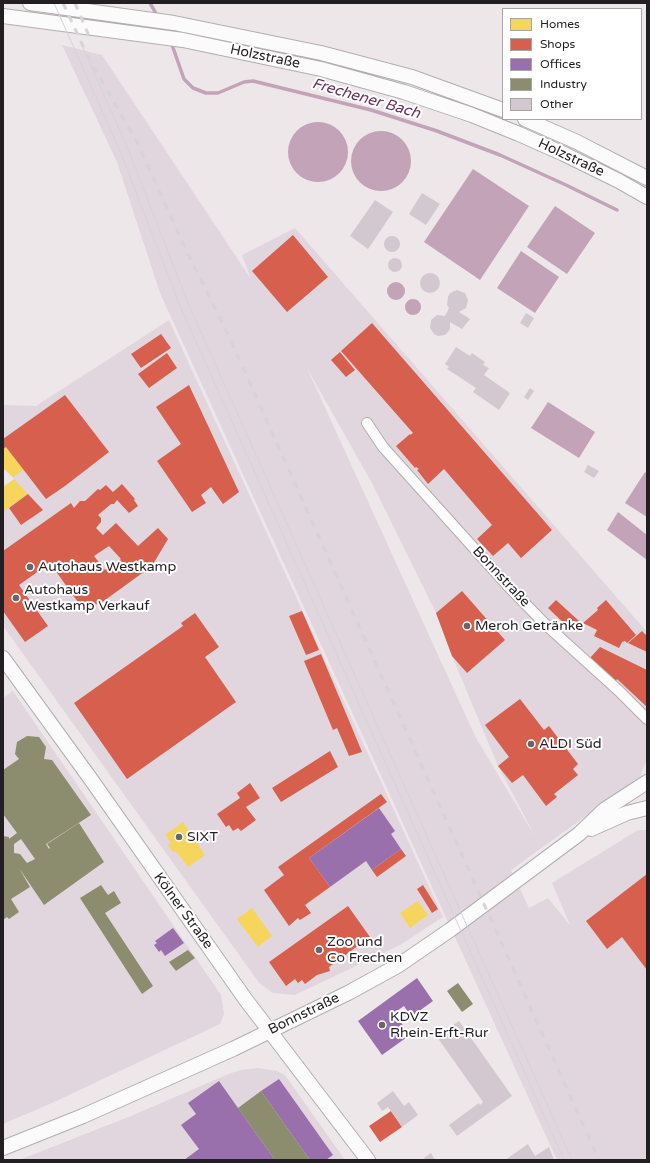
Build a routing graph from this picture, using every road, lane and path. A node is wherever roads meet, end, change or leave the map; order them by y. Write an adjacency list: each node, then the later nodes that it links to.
1 (30, 3): 3 (main road, Holzstraße)
2 (3, 16): 6 (main road, Holzstraße)
3 (502, 110)
4 (527, 120): 5 (main road, Holzstraße)
5 (647, 178)
6 (647, 197)
7 (367, 423): 9 (street, Bonnstraße)
8 (3, 658): 13 (main road, Kölner Straße)
9 (647, 719)
10 (647, 782): 12 (main road, Bonnstraße)
11 (647, 808): 12 (main road, Bonnstraße)
12 (579, 834): 13 (main road, Bonnstraße)
13 (270, 1030): 14 (main road, Bonnstraße); 15 (main road, Kölner Straße)
14 (3, 1148)
15 (368, 1160)

